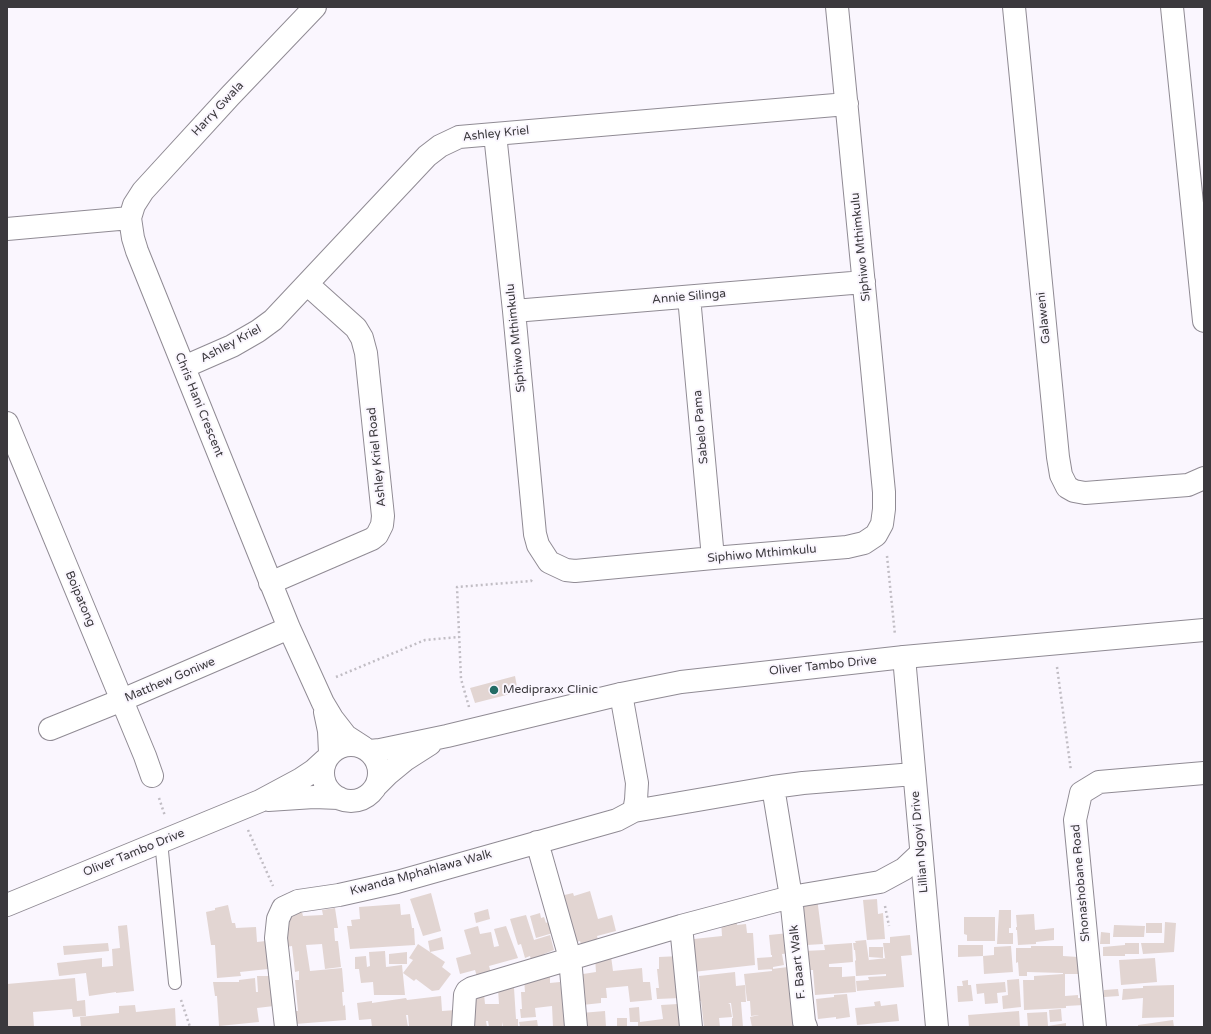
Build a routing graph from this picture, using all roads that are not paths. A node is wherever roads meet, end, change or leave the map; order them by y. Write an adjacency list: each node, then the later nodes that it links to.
1 (837, 7): 5 (street, Siphiwo Mthimkulu)
2 (1014, 7): 16 (street, Galaweni)
3 (1172, 7): 13 (street)
4 (308, 9): 7 (street, Harry Gwala)
5 (847, 104): 6 (street, Ashley Kriel); 9 (street, Siphiwo Mthimkulu)
6 (495, 134): 10 (street, Ashley Kriel); 12 (street, Siphiwo Mthimkulu)
7 (130, 218): 8 (street); 14 (street, Chris Hani Crescent)
8 (7, 229)
9 (864, 282): 11 (street, Annie Silinga); 17 (street, Siphiwo Mthimkulu)
10 (308, 284): 14 (street, Ashley Kriel); 18 (street, Ashley Kriel Road)
11 (689, 297): 12 (street, Annie Silinga); 17 (street, Sabelo Pama)
12 (514, 311): 17 (street, Siphiwo Mthimkulu)
13 (1204, 321)
14 (184, 367): 18 (street, Chris Hani Crescent)
15 (7, 423): 24 (street, Boipatong)
16 (1204, 478)
17 (713, 558)
18 (270, 582): 19 (street, Chris Hani Crescent)
19 (289, 628): 22 (street, Chris Hani Crescent); 24 (street, Matthew Goniwe)
20 (1204, 630): 21 (street, Oliver Tambo Drive)
21 (904, 657): 23 (street, Oliver Tambo Drive); 30 (street, Lillian Ngoyi Drive)
22 (319, 694): 27 (street, Chris Hani Crescent); 28 (street, Chris Hani Crescent)
23 (621, 694): 26 (street, Oliver Tambo Drive); 36 (street)
24 (122, 700): 25 (street, Matthew Goniwe); 31 (street, Boipatong)
25 (50, 729)
26 (447, 736): 27 (street, Oliver Tambo Drive); 32 (street, Oliver Tambo Drive)
27 (366, 749): 28 (street); 32 (street)
28 (328, 757): 34 (street); 35 (street, Oliver Tambo Drive)
29 (1204, 773): 51 (street, Shonashobane Road)
30 (914, 774): 33 (street, Kwanda Mphahlawa Walk); 39 (street, Lillian Ngoyi Drive)
31 (152, 776)
32 (377, 785): 34 (street)
33 (773, 787): 36 (street, Kwanda Mphahlawa Walk); 40 (street)
34 (339, 798): 35 (street, Oliver Tambo Drive)
35 (260, 801): 37 (street, Oliver Tambo Drive)
36 (634, 811): 38 (street, Kwanda Mphahlawa Walk)
37 (167, 839): 41 (street, Oliver Tambo Drive); 44 (lane)
38 (536, 842): 43 (street); 45 (street, Kwanda Mphahlawa Walk)
39 (921, 853): 40 (street); 50 (street, Lillian Ngoyi Drive)
40 (791, 897): 42 (street); 49 (street, F. Baart Walk)
41 (7, 905)
42 (681, 926): 43 (street); 48 (street)
43 (570, 958): 46 (street); 47 (street)
44 (175, 983)
45 (286, 1027)
46 (463, 1027)
47 (576, 1027)
48 (690, 1027)
49 (806, 1027)
50 (937, 1027)
51 (1095, 1027)

